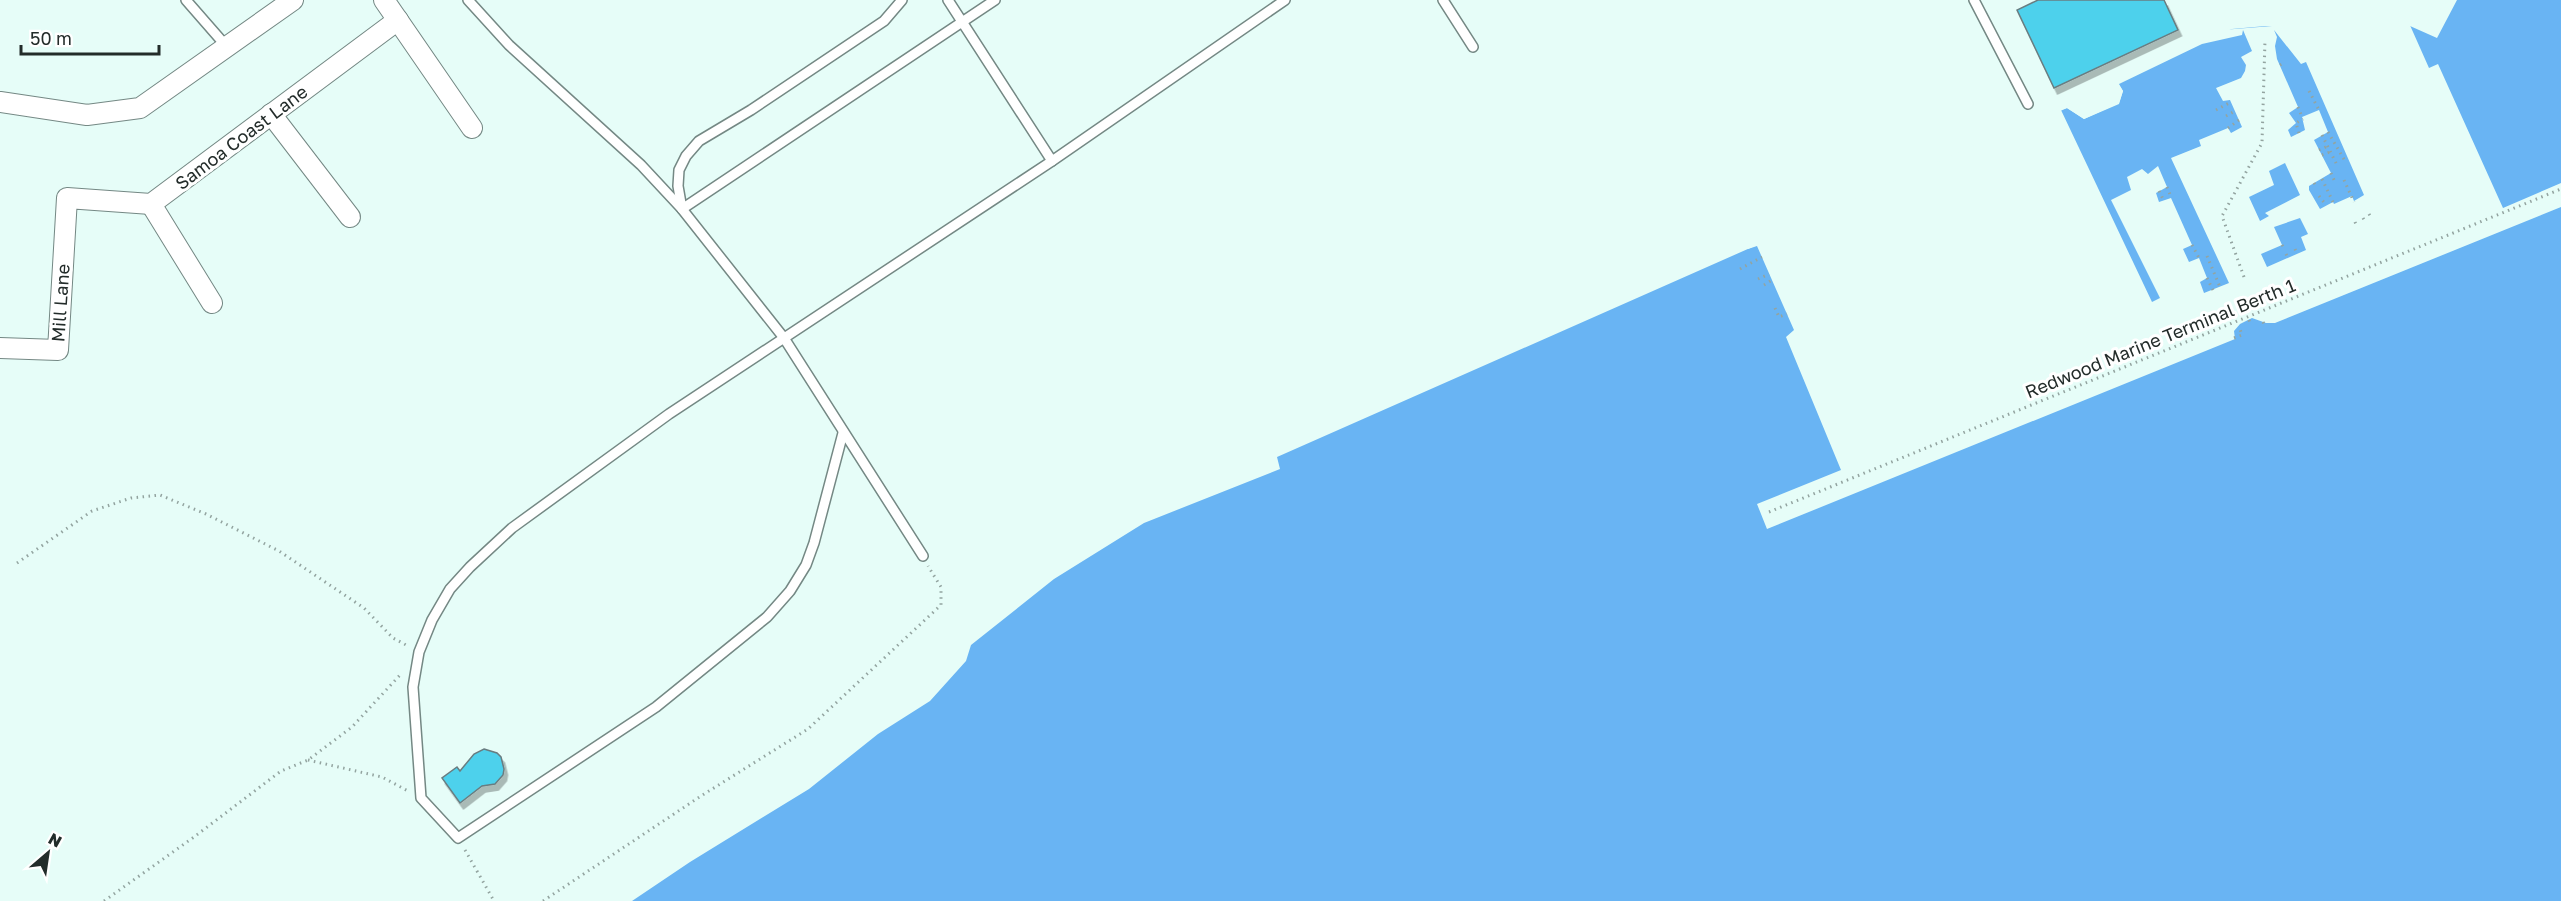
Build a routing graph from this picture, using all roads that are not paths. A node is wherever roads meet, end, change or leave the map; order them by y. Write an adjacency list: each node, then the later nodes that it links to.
1 (186, 0): 13 (lane)
2 (293, 0): 13 (street)
3 (384, 0): 11 (street)
4 (468, 0): 21 (lane)
5 (902, 0): 21 (lane)
6 (948, 0): 12 (lane)
7 (995, 0): 12 (lane)
8 (1285, 0): 19 (lane)
9 (1443, 0): 14 (lane)
10 (1974, 0): 16 (lane)
11 (398, 20): 17 (street, Samoa Coast Lane); 18 (street)
12 (964, 21): 19 (lane); 21 (lane)
13 (227, 47): 15 (street)
14 (1473, 47)
15 (0, 102)
16 (2028, 104)
17 (272, 114): 20 (street, Samoa Coast Lane); 22 (street)
18 (472, 128)
19 (1052, 161): 24 (lane)
20 (151, 204): 23 (street); 25 (street, Mill Lane)
21 (682, 210): 24 (lane)
22 (350, 217)
23 (212, 303)
24 (783, 338): 26 (lane); 26 (lane)
25 (0, 348)
26 (843, 433): 27 (lane)
27 (923, 556)

